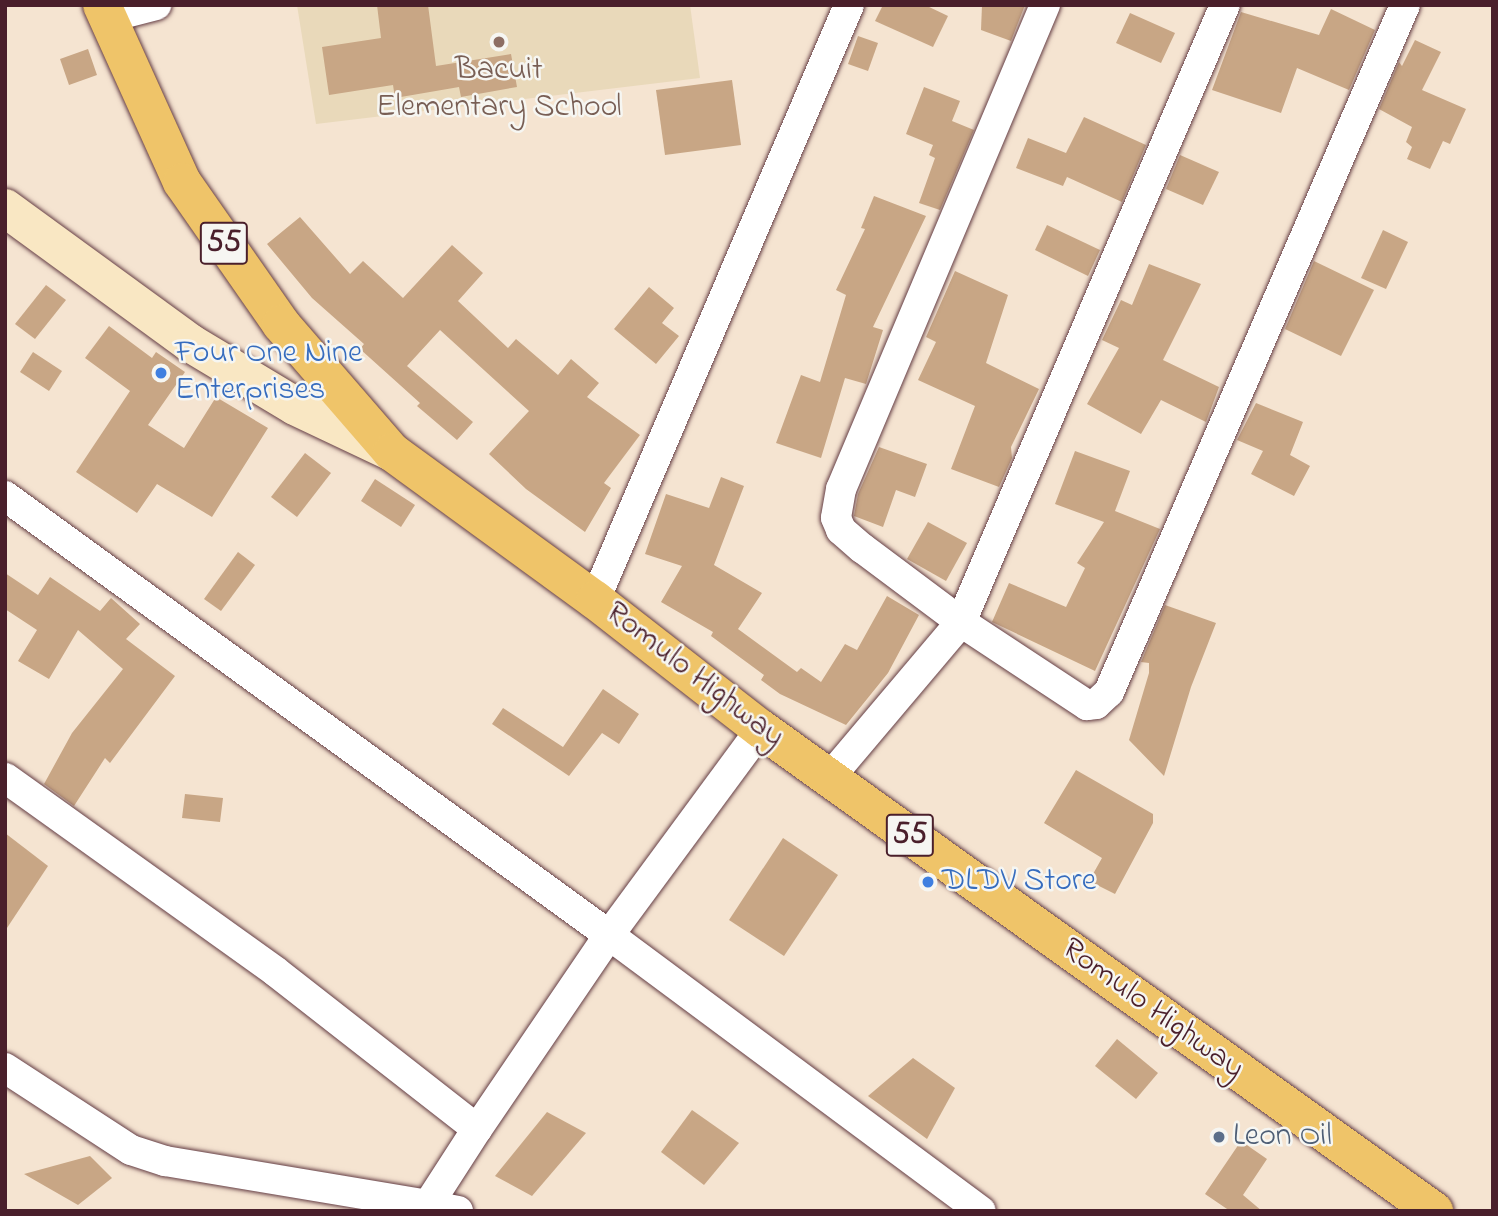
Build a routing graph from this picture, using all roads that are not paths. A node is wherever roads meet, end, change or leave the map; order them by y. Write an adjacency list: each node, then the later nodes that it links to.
1 (156, 5): 6 (street)
2 (849, 5): 10 (street)
3 (1045, 5): 11 (street)
4 (1225, 5): 11 (street)
5 (1405, 5): 11 (street)
6 (104, 12): 8 (highway, Romulo Highway / 55)
7 (5, 208): 8 (main road)
8 (392, 452): 10 (highway, Romulo Highway / 55)
9 (5, 496): 15 (street)
10 (595, 600): 12 (highway, Romulo Highway / 55)
11 (961, 622): 13 (street)
12 (761, 729): 13 (highway, Romulo Highway / 55); 15 (street)
13 (830, 777): 19 (highway, Romulo Highway / 55)
14 (5, 778): 17 (street)
15 (609, 935): 17 (street); 21 (street)
16 (5, 1068): 18 (street)
17 (477, 1129): 18 (street)
18 (428, 1205): 20 (street)
19 (1432, 1210)
20 (458, 1211)
21 (981, 1211)

